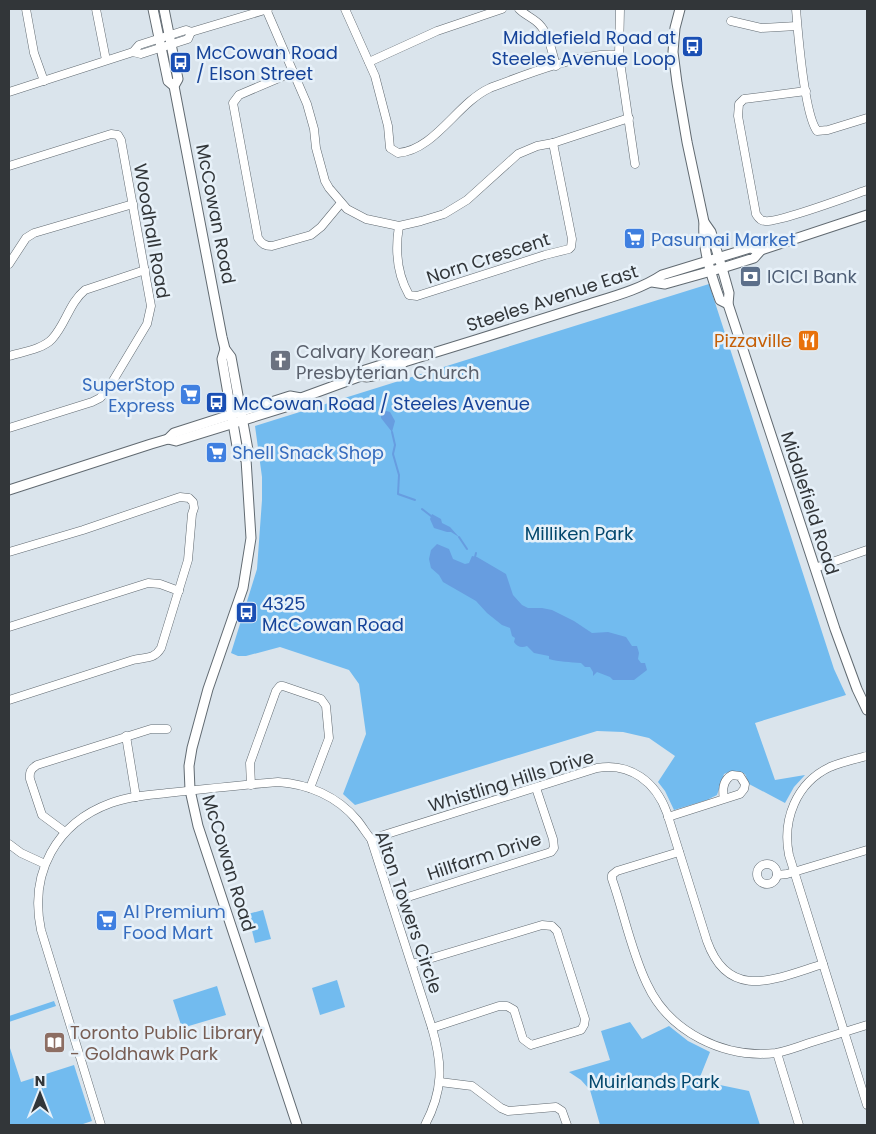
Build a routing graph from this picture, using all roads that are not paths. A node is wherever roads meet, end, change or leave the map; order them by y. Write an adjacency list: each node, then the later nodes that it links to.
1 (26, 9): 20 (street)
2 (96, 9): 16 (street)
3 (154, 9): 14 (main road, McCowan Road)
4 (164, 9): 14 (main road, McCowan Road)
5 (267, 9): 14 (street); 19 (street)
6 (345, 9): 17 (street)
7 (502, 9): 17 (street)
8 (519, 9): 18 (street)
9 (620, 9): 15 (street)
10 (680, 9): 32 (main road, Middlefield Road)
11 (796, 9): 13 (street)
12 (732, 21): 13 (street)
13 (797, 26): 21 (street)
14 (165, 41): 16 (street); 44 (main road, McCowan Road)
15 (619, 55): 18 (street); 23 (street)
16 (106, 60): 20 (street)
17 (369, 62): 18 (street)
18 (556, 66)
19 (293, 72): 29 (street); 29 (street)
20 (44, 81): 22 (street)
21 (806, 91): 24 (street); 28 (street)
22 (9, 92)
23 (629, 118): 25 (street); 26 (street)
24 (867, 118)
25 (553, 143): 33 (street); 33 (street, Norn Crescent)
26 (635, 164)
27 (9, 166): 30 (street, Woodhall Road)
28 (867, 190)
29 (341, 203): 33 (street)
30 (133, 204): 37 (street); 39 (street, Woodhall Road)
31 (867, 215): 34 (main road, Steeles Avenue East)
32 (704, 222): 35 (main road, Middlefield Road); 36 (main road, Middlefield Road)
33 (398, 226)
34 (761, 250): 35 (main road, Steeles Avenue East); 38 (main road, Steeles Avenue East)
35 (718, 258): 36 (main road, Steeles Avenue East); 38 (main road, Middlefield Road)
36 (708, 261): 40 (main road, Middlefield Road); 41 (main road, Steeles Avenue East)
37 (9, 264)
38 (722, 268): 40 (main road, Steeles Avenue East); 42 (main road, Middlefield Road)
39 (145, 270): 43 (street); 45 (street, Woodhall Road)
40 (710, 271): 41 (main road, Steeles Avenue East); 42 (main road, Middlefield Road)
41 (652, 282): 44 (main road, Steeles Avenue East)
42 (728, 304): 49 (main road, Middlefield Road)
43 (9, 356)
44 (237, 417): 46 (main road, Steeles Avenue East); 60 (main road, McCowan Road)
45 (9, 428)
46 (9, 490)
47 (867, 550): 49 (street)
48 (9, 552): 50 (street)
49 (815, 568): 53 (main road, Middlefield Road)
50 (179, 590): 51 (street); 52 (street)
51 (9, 626)
52 (9, 700)
53 (867, 710)
54 (167, 729): 55 (street)
55 (126, 736): 61 (street); 64 (street)
56 (867, 756): 70 (street)
57 (251, 785): 58 (street, Alton Towers Circle); 58 (street); 60 (street, Alton Towers Circle)
58 (310, 788): 65 (street, Alton Towers Circle)
59 (536, 788): 63 (street, Whistling Hills Drive); 65 (street, Whistling Hills Drive); 72 (street, Hillfarm Drive)
60 (190, 790): 61 (street, Alton Towers Circle); 82 (main road, McCowan Road)
61 (136, 797): 64 (street, Alton Towers Circle)
62 (724, 799): 63 (street)
63 (668, 817): 68 (street, Whistling Hills Drive)
64 (65, 832): 69 (street, Alton Towers Circle)
65 (371, 839): 72 (street, Alton Towers Circle)
66 (9, 844): 69 (street)
67 (867, 850): 70 (street)
68 (679, 852): 74 (street, Whistling Hills Drive); 78 (street)
69 (45, 864): 81 (street, Alton Towers Circle)
70 (794, 872): 71 (street); 74 (street)
71 (777, 875)
72 (392, 902): 73 (street, Alton Towers Circle)
73 (412, 964): 76 (street, Alton Towers Circle); 76 (street)
74 (823, 964): 77 (street)
75 (867, 1025): 77 (street)
76 (432, 1028): 79 (street, Alton Towers Circle)
77 (844, 1032): 78 (street); 80 (street)
78 (777, 1053): 85 (street)
79 (440, 1082): 83 (street, Alton Towers Circle); 84 (street)
80 (867, 1101)
81 (101, 1125)
82 (297, 1125)
83 (424, 1125)
84 (567, 1125)
85 (799, 1125)

